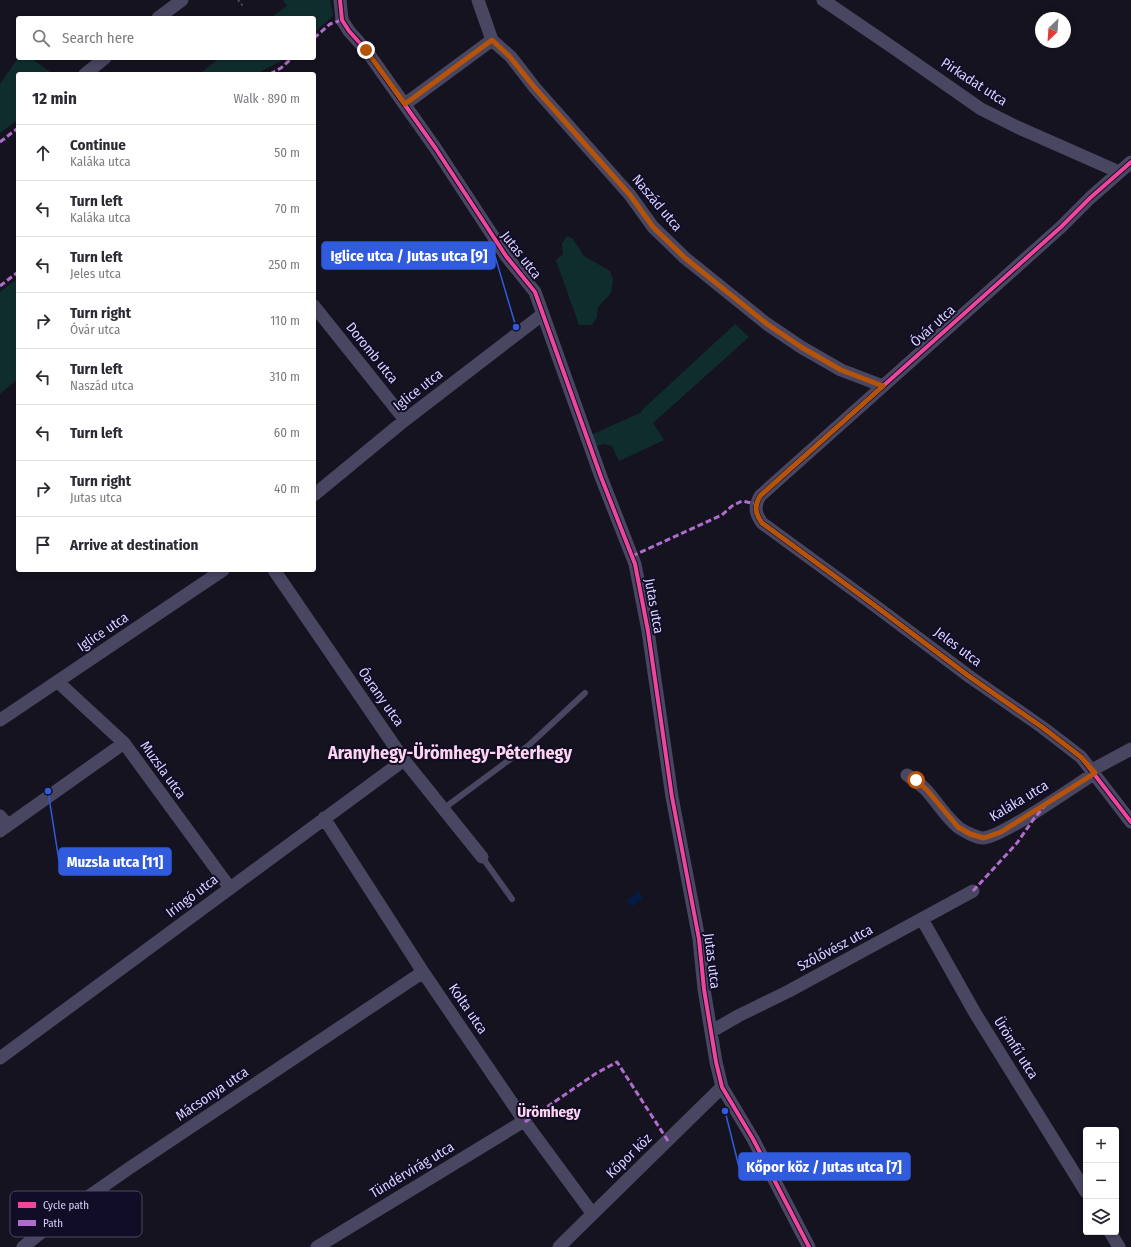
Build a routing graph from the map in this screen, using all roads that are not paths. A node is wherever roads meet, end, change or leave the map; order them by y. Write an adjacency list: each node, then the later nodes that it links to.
1 (340, 0): 9 (street, Jutas utca)
2 (478, 0): 6 (street, Naszád utca)
3 (823, 0): 11 (street, Pirkadat utca)
4 (176, 1): 5 (street)
5 (160, 16)
6 (492, 40): 9 (street); 14 (street, Naszád utca)
7 (102, 60): 8 (street)
8 (87, 72)
9 (405, 104): 13 (street, Jutas utca)
10 (1131, 162): 11 (street, Óvár utca)
11 (1118, 172): 14 (street, Óvár utca)
12 (316, 309): 15 (street, Doromb utca)
13 (543, 314): 15 (street, Iglice utca); 38 (street, Jutas utca)
14 (883, 386): 17 (street, Óvár utca)
15 (405, 420): 16 (street, Iglice utca)
16 (316, 493)
17 (755, 509): 26 (street, Jeles utca)
18 (220, 572): 20 (street, Iglice utca)
19 (275, 572): 25 (street, Óarany utca)
20 (58, 682): 22 (street, Iglice utca); 23 (street, Muzsla utca)
21 (585, 693): 28 (lane)
22 (0, 720)
23 (124, 743): 31 (street); 33 (street, Muzsla utca)
24 (1131, 749): 26 (street)
25 (404, 760): 28 (street, Óarany utca); 29 (street, Iringó utca)
26 (1093, 772): 27 (street, Kaláka utca); 30 (street, Jeles utca)
27 (907, 775)
28 (443, 809): 32 (street, Óarany utca)
29 (324, 818): 33 (street, Iringó utca); 37 (street, Kolta utca)
30 (1131, 822)
31 (3, 824)
32 (482, 857): 35 (lane)
33 (230, 888): 39 (street, Iringó utca)
34 (973, 891): 36 (street, Szőlővész utca)
35 (512, 899)
36 (922, 919): 38 (street, Szőlővész utca); 42 (street, Ürömfű utca)
37 (423, 972): 41 (street, Kolta utca); 43 (street, Mácsonya utca)
38 (712, 1031): 40 (street, Jutas utca)
39 (0, 1058)
40 (722, 1087): 44 (street, Kőpor köz); 50 (street, Jutas utca)
41 (524, 1121): 44 (street, Kolta utca); 48 (street, Tündérvirág utca)
42 (1083, 1187)
43 (96, 1191)
44 (592, 1213): 49 (street, Kőpor köz)
45 (1112, 1235): 51 (street)
46 (35, 1237): 47 (street, Mácsonya utca)
47 (23, 1247)
48 (317, 1247)
49 (559, 1247)
50 (809, 1247)
51 (1119, 1247)

